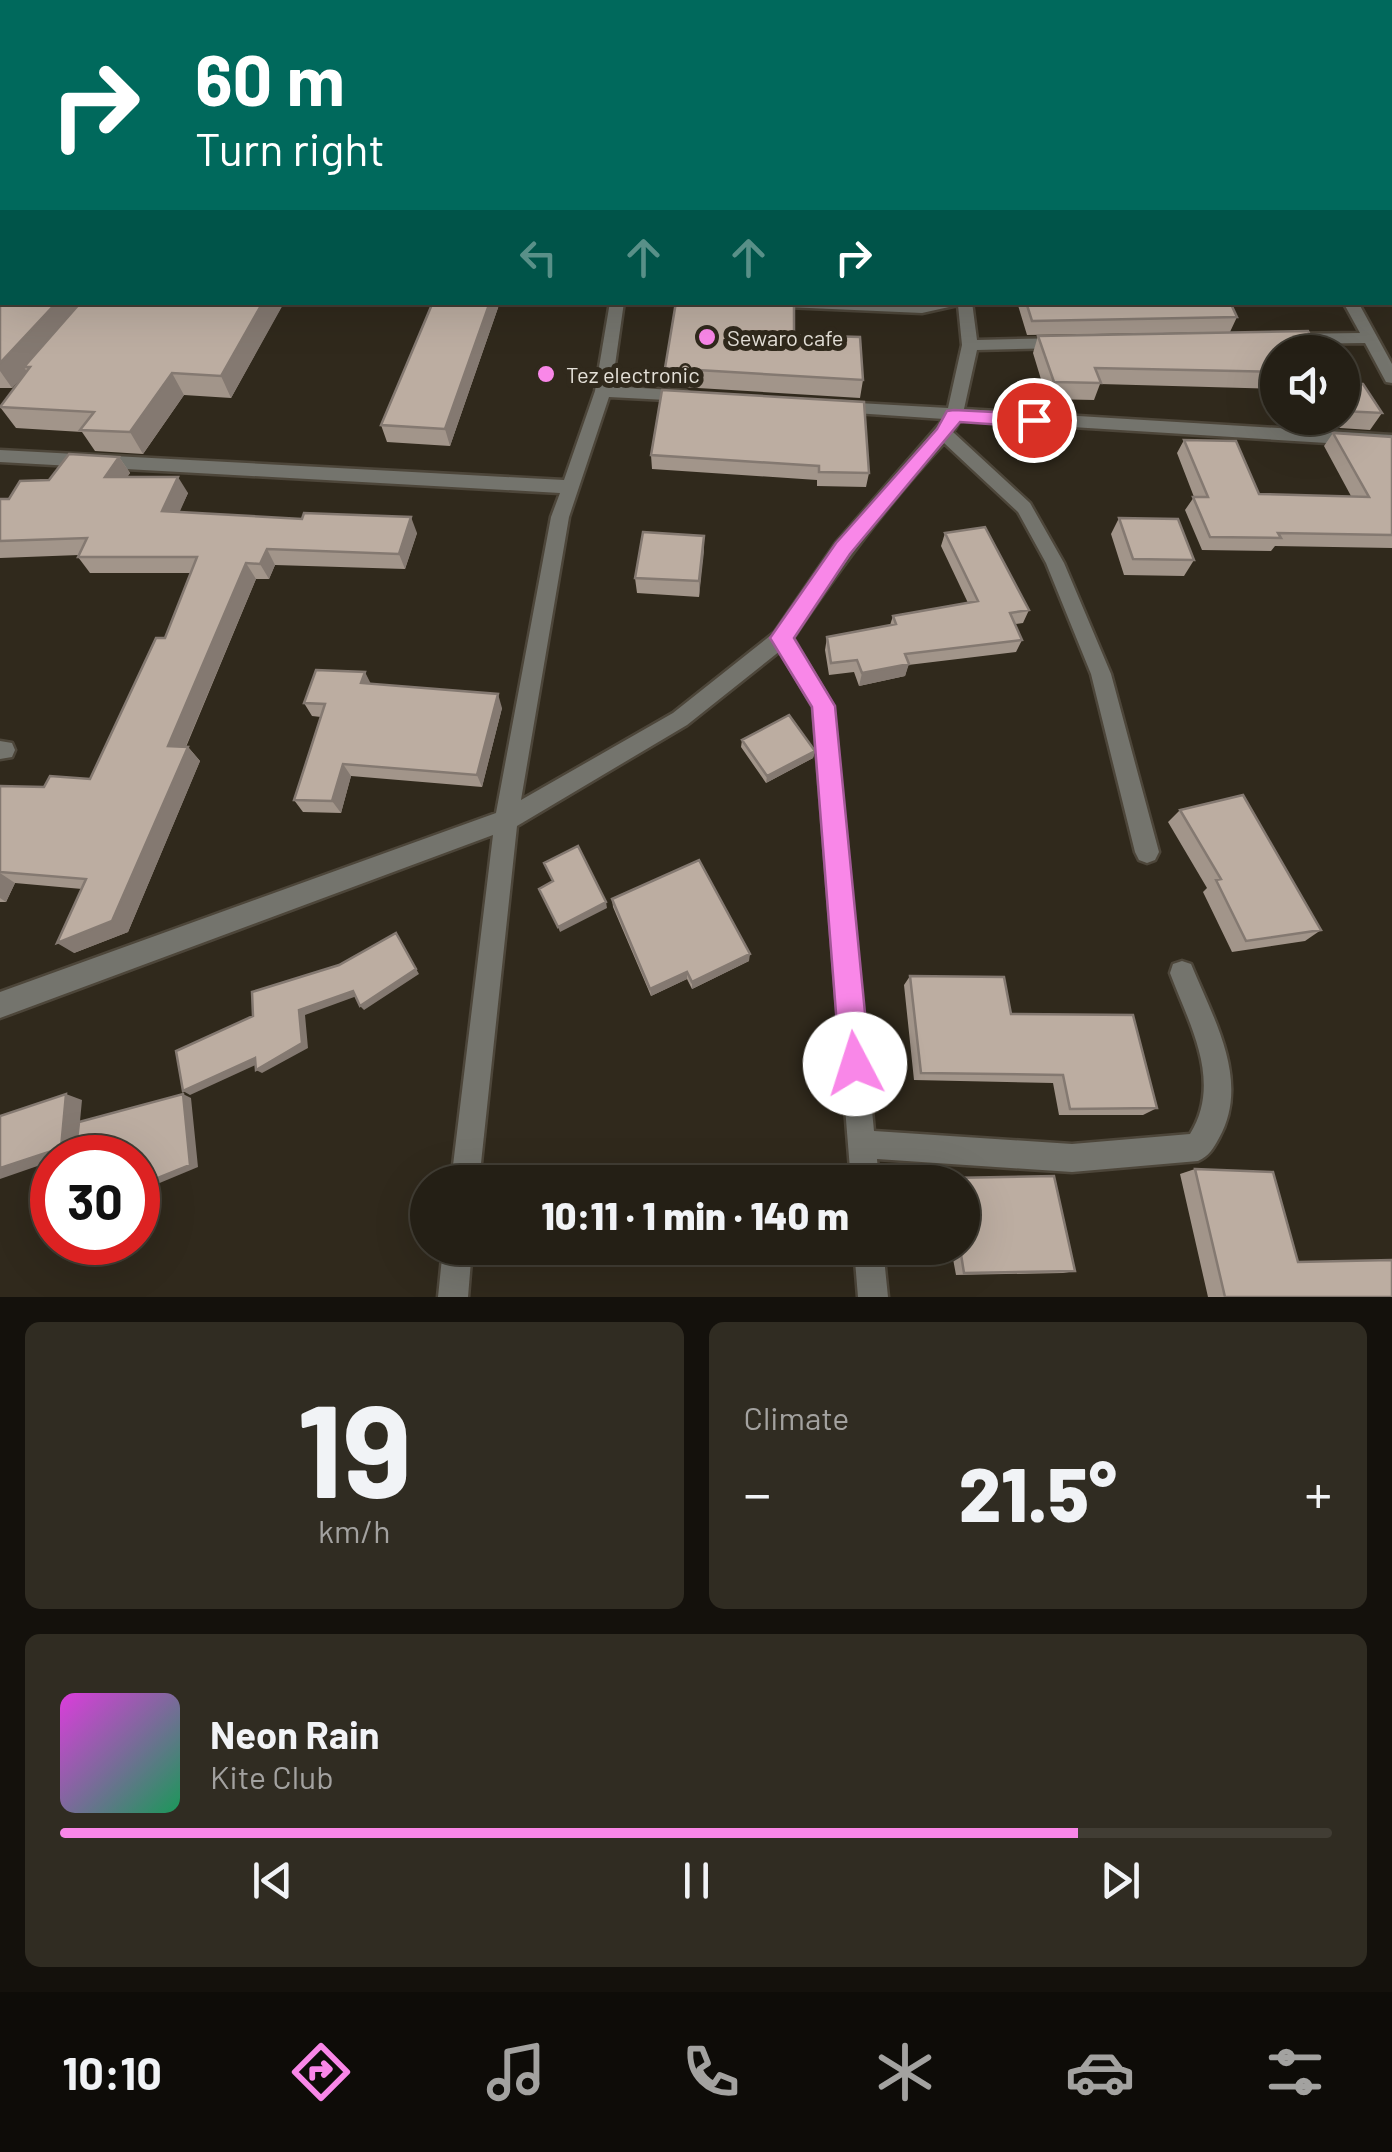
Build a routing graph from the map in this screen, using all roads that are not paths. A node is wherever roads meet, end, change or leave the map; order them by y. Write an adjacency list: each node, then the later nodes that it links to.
1 (616, 305): 11 (street)
2 (843, 305): 3 (street)
3 (938, 305)
4 (965, 305): 9 (street)
5 (1352, 305): 7 (street)
6 (1360, 338): 7 (street)
7 (1369, 338): 10 (street)
8 (1090, 343): 9 (street)
9 (970, 345): 14 (street)
10 (1392, 378)
11 (603, 391): 12 (street); 17 (street)
12 (703, 397)
13 (824, 406): 14 (street)
14 (949, 424): 15 (street); 18 (street); 20 (street)
15 (1392, 441)
16 (0, 456): 17 (street)
17 (572, 487): 19 (street)
18 (782, 638): 19 (street); 23 (street)
19 (506, 820): 22 (street); 24 (street)
20 (1147, 852)
21 (1182, 973): 23 (street)
22 (0, 1005)
23 (862, 1144): 25 (street)
24 (468, 1165)
25 (864, 1165)
26 (456, 1265): 28 (street)
27 (870, 1265): 29 (street)
28 (452, 1297)
29 (873, 1297)

